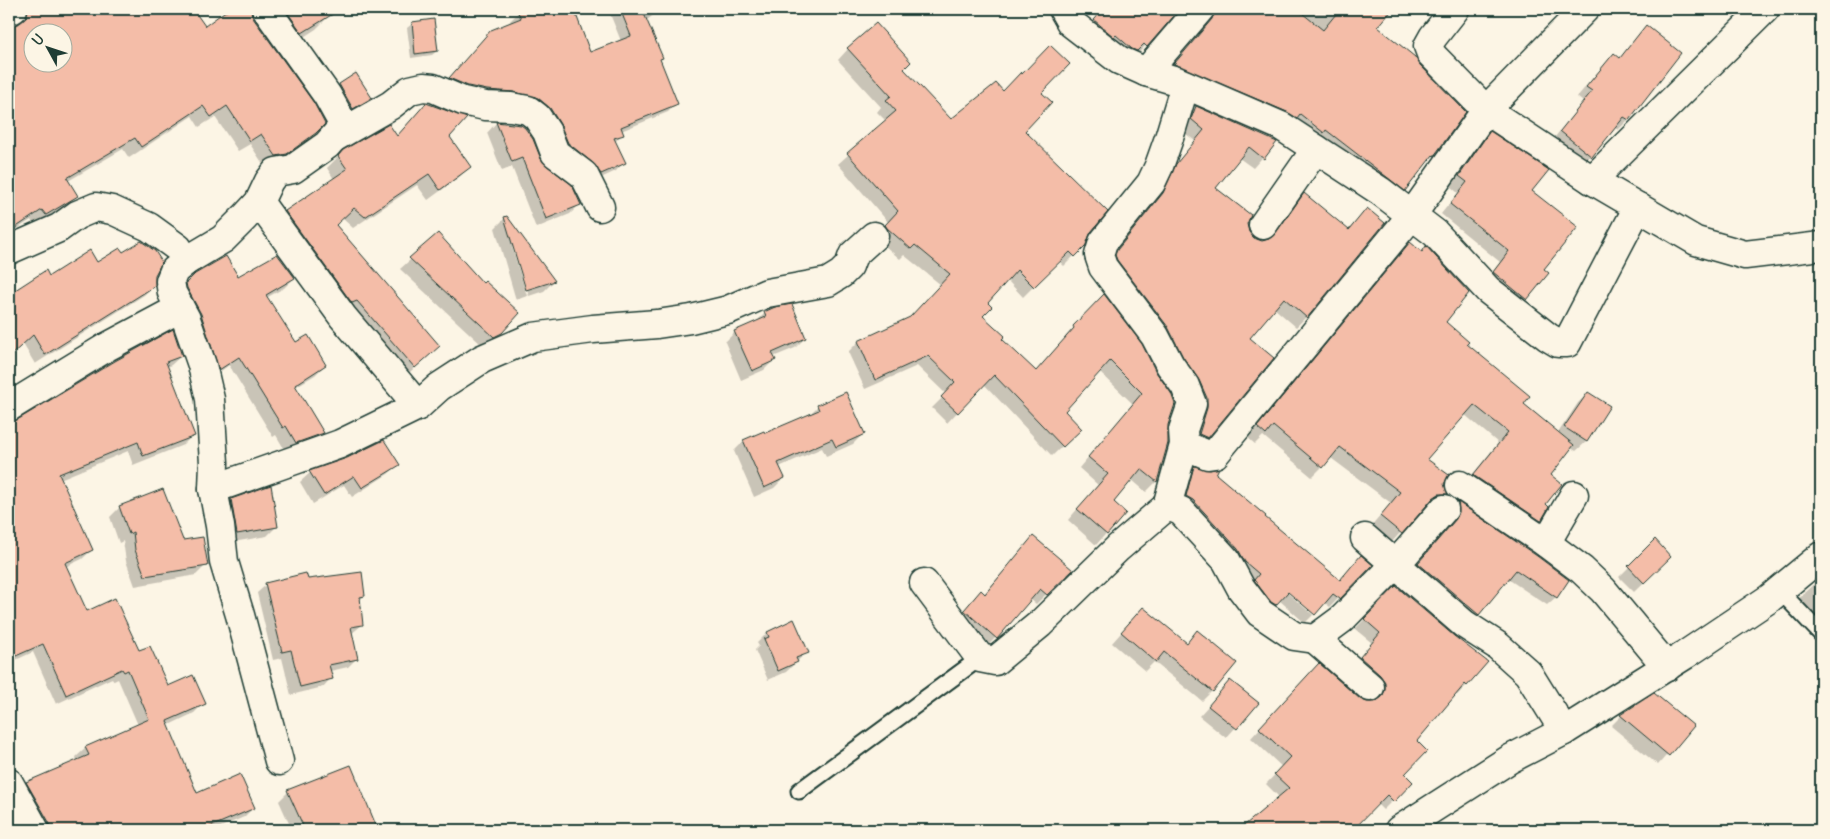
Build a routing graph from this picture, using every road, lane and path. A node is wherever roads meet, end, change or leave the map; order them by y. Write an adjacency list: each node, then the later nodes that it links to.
1 (13, 9): 8 (street)
2 (266, 9): 12 (street)
3 (1063, 9): 9 (street)
4 (1200, 9): 9 (street)
5 (1455, 9): 11 (street)
6 (1585, 9): 11 (street)
7 (1765, 9): 14 (street)
8 (9, 12)
9 (1146, 72): 10 (street)
10 (1185, 85): 13 (street); 27 (street)
11 (1486, 110): 14 (street); 18 (street)
12 (335, 137): 15 (street); 16 (street)
13 (1316, 149): 18 (street); 19 (street)
14 (1592, 180): 17 (street)
15 (259, 202): 23 (street); 25 (street)
16 (600, 207)
17 (1638, 207): 18 (street); 21 (street)
18 (1412, 215): 27 (street)
19 (1263, 225)
20 (874, 236): 25 (street)
21 (1821, 246)
22 (9, 250): 23 (street)
23 (186, 261): 24 (street)
24 (180, 308): 26 (street); 29 (street)
25 (418, 406): 29 (street)
26 (9, 407)
27 (1184, 445): 31 (street)
28 (1460, 484): 34 (street)
29 (213, 489): 45 (street)
30 (1574, 495): 34 (street)
31 (1167, 506): 40 (street); 41 (street)
32 (1444, 509): 36 (street)
33 (1365, 538): 36 (street)
34 (1546, 543): 42 (street)
35 (1821, 556): 38 (street)
36 (1396, 564): 40 (street); 44 (street)
37 (924, 583): 41 (street)
38 (1780, 590): 39 (lane); 42 (street)
39 (1821, 634)
40 (1315, 639): 43 (street)
41 (980, 658): 47 (lane)
42 (1667, 667): 44 (street)
43 (1370, 688)
44 (1564, 731): 49 (street)
45 (278, 761)
46 (9, 783): 48 (street)
47 (799, 791)
48 (23, 821)
49 (1399, 830)

